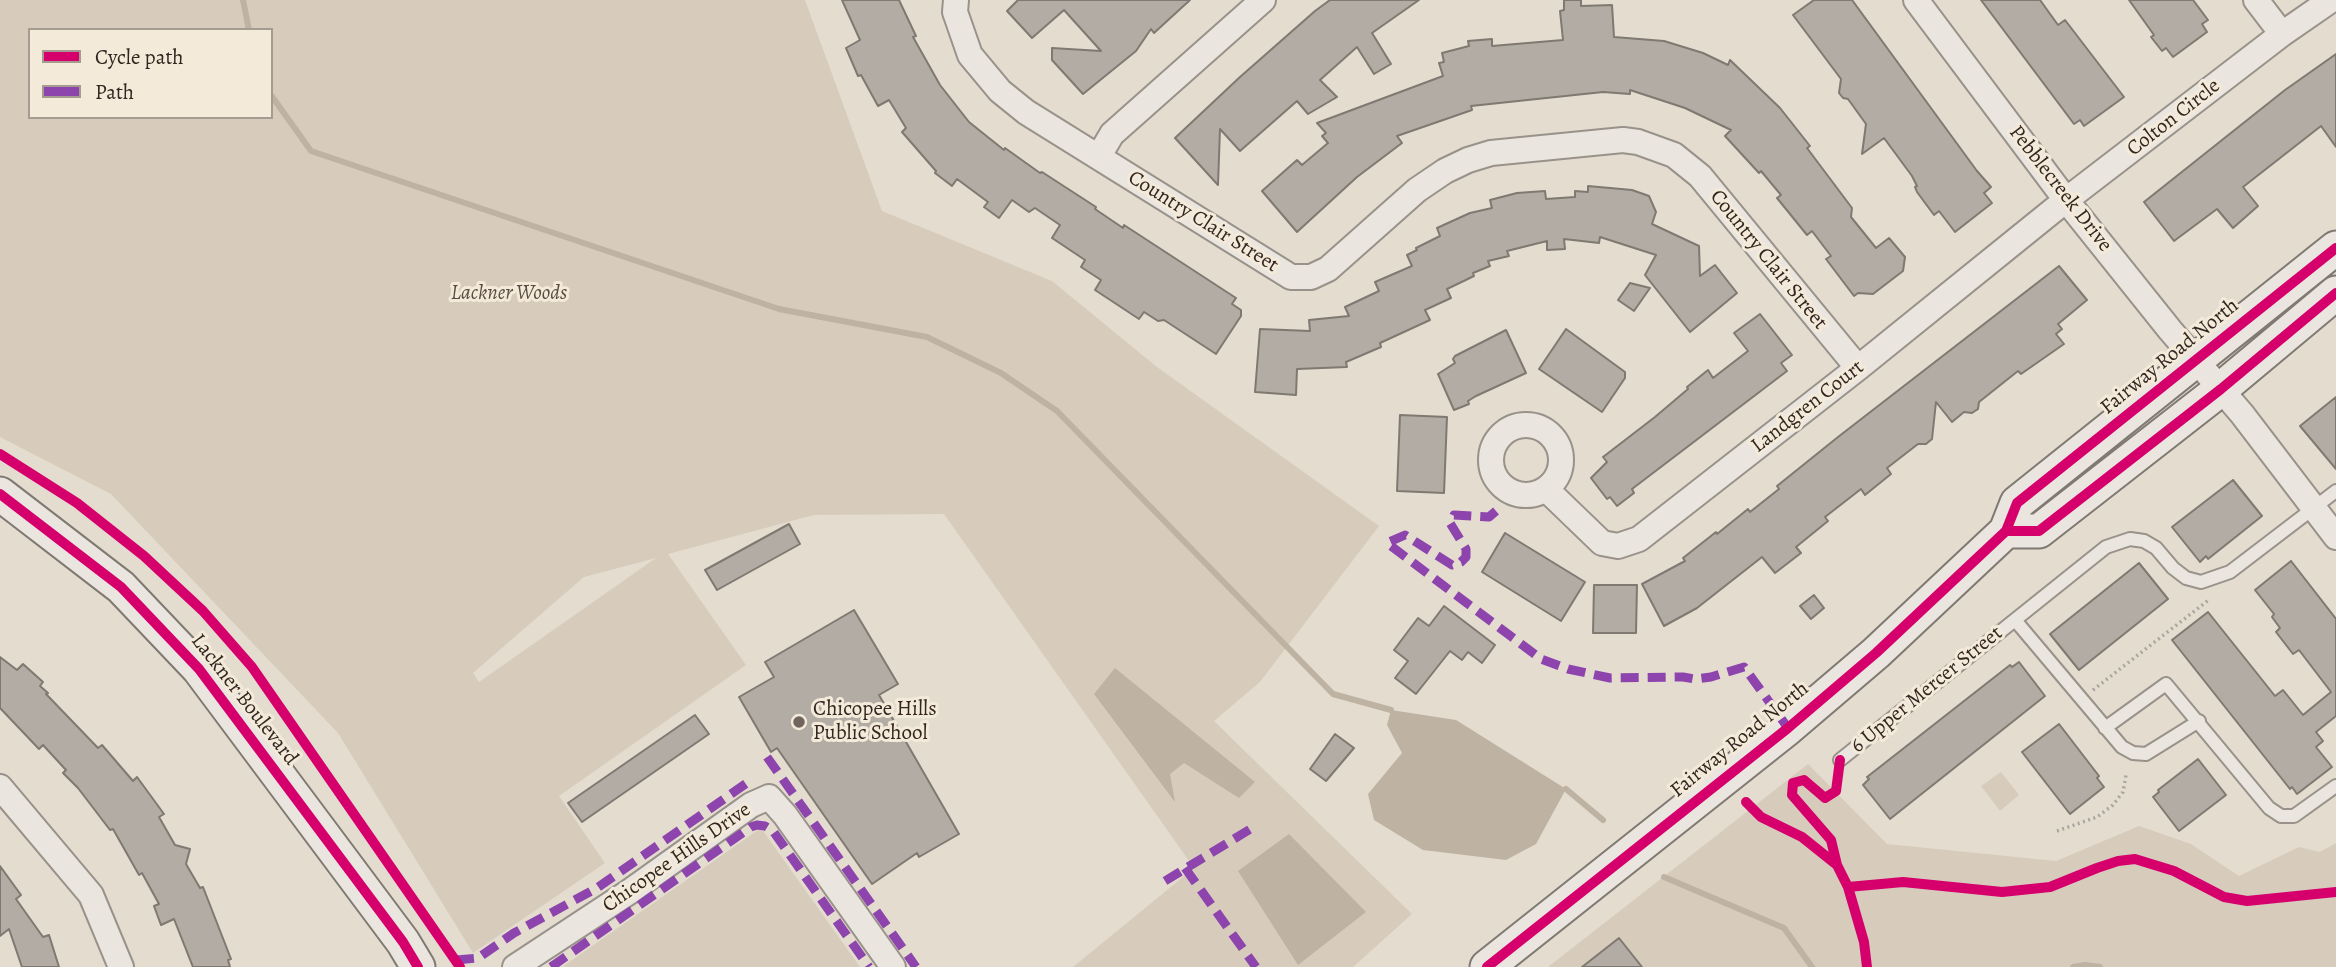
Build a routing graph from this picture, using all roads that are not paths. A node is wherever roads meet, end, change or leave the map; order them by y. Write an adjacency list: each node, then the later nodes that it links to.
1 (956, 0): 7 (street, Country Clair Street)
2 (1262, 0): 7 (street)
3 (1916, 0): 8 (street, Pebblecreek Drive)
4 (2256, 0): 6 (street)
5 (2331, 0): 6 (street, Colton Circle)
6 (2282, 34): 8 (street, Colton Circle)
7 (1099, 156): 11 (street, Country Clair Street)
8 (2066, 200): 11 (street, Landgren Court); 12 (street, Pebblecreek Drive)
9 (2336, 248): 12 (main road, Fairway Road North)
10 (2336, 293): 12 (main road, Fairway Road North)
11 (1858, 368): 13 (street, Landgren Court)
12 (2209, 375): 16 (street, Pebblecreek Drive); 24 (main road, Fairway Road North)
13 (1546, 489)
14 (2336, 491): 16 (lane, 6 Upper Mercer Street)
15 (0, 494): 26 (main road, Lackner Boulevard)
16 (2313, 508): 17 (street, Pebblecreek Drive); 18 (lane, 6 Upper Mercer Street)
17 (2336, 537)
18 (2015, 620): 20 (lane, 6 Upper Mercer Street); 21 (lane, 6 Upper Mercer Street)
19 (2199, 721): 20 (lane, 6 Upper Mercer Street); 20 (lane); 22 (lane)
20 (2105, 727)
21 (1840, 760)
22 (2336, 786)
23 (0, 787): 25 (street)
24 (1482, 966)
25 (121, 967)
26 (418, 967)
27 (515, 967): 28 (street, Chicopee Hills Drive)
28 (893, 967)

